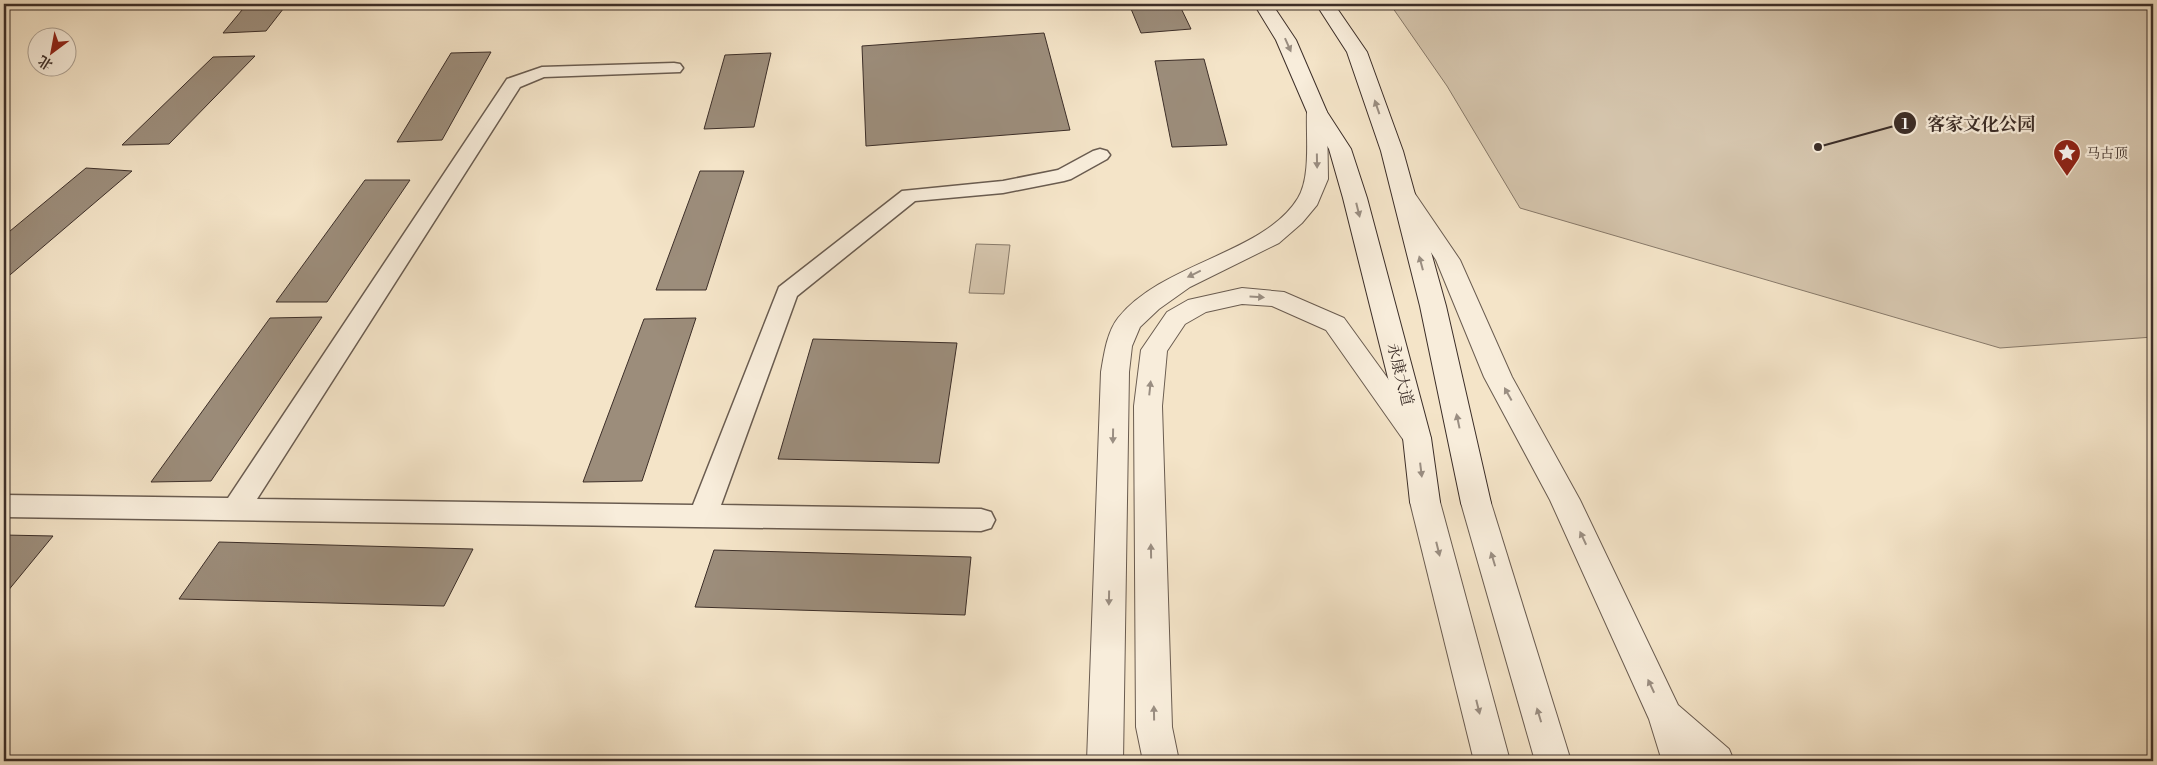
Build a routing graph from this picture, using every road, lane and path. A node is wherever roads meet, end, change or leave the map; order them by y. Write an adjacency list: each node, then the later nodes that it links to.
1 (1263, 4): 4 (street, 永康大道, one-way to 4)
2 (1326, 4): 6 (street, one-way to 2)
3 (674, 68): 9 (street)
4 (1317, 112): 7 (street, 永康大道, one-way to 7); 13 (street, one-way to 13)
5 (1100, 155): 10 (street)
6 (1403, 193): 12 (street, one-way to 6); 16 (street, one-way to 6)
7 (1417, 438): 14 (street, one-way to 7); 15 (street, 永康大道, one-way to 15)
8 (4, 506): 9 (street)
9 (236, 509): 10 (street)
10 (703, 516): 11 (street)
11 (981, 520)
12 (1665, 716): 17 (street); 18 (street)
13 (1105, 761)
14 (1161, 761)
15 (1492, 761)
16 (1553, 761)
17 (1680, 761)
18 (1716, 761)

